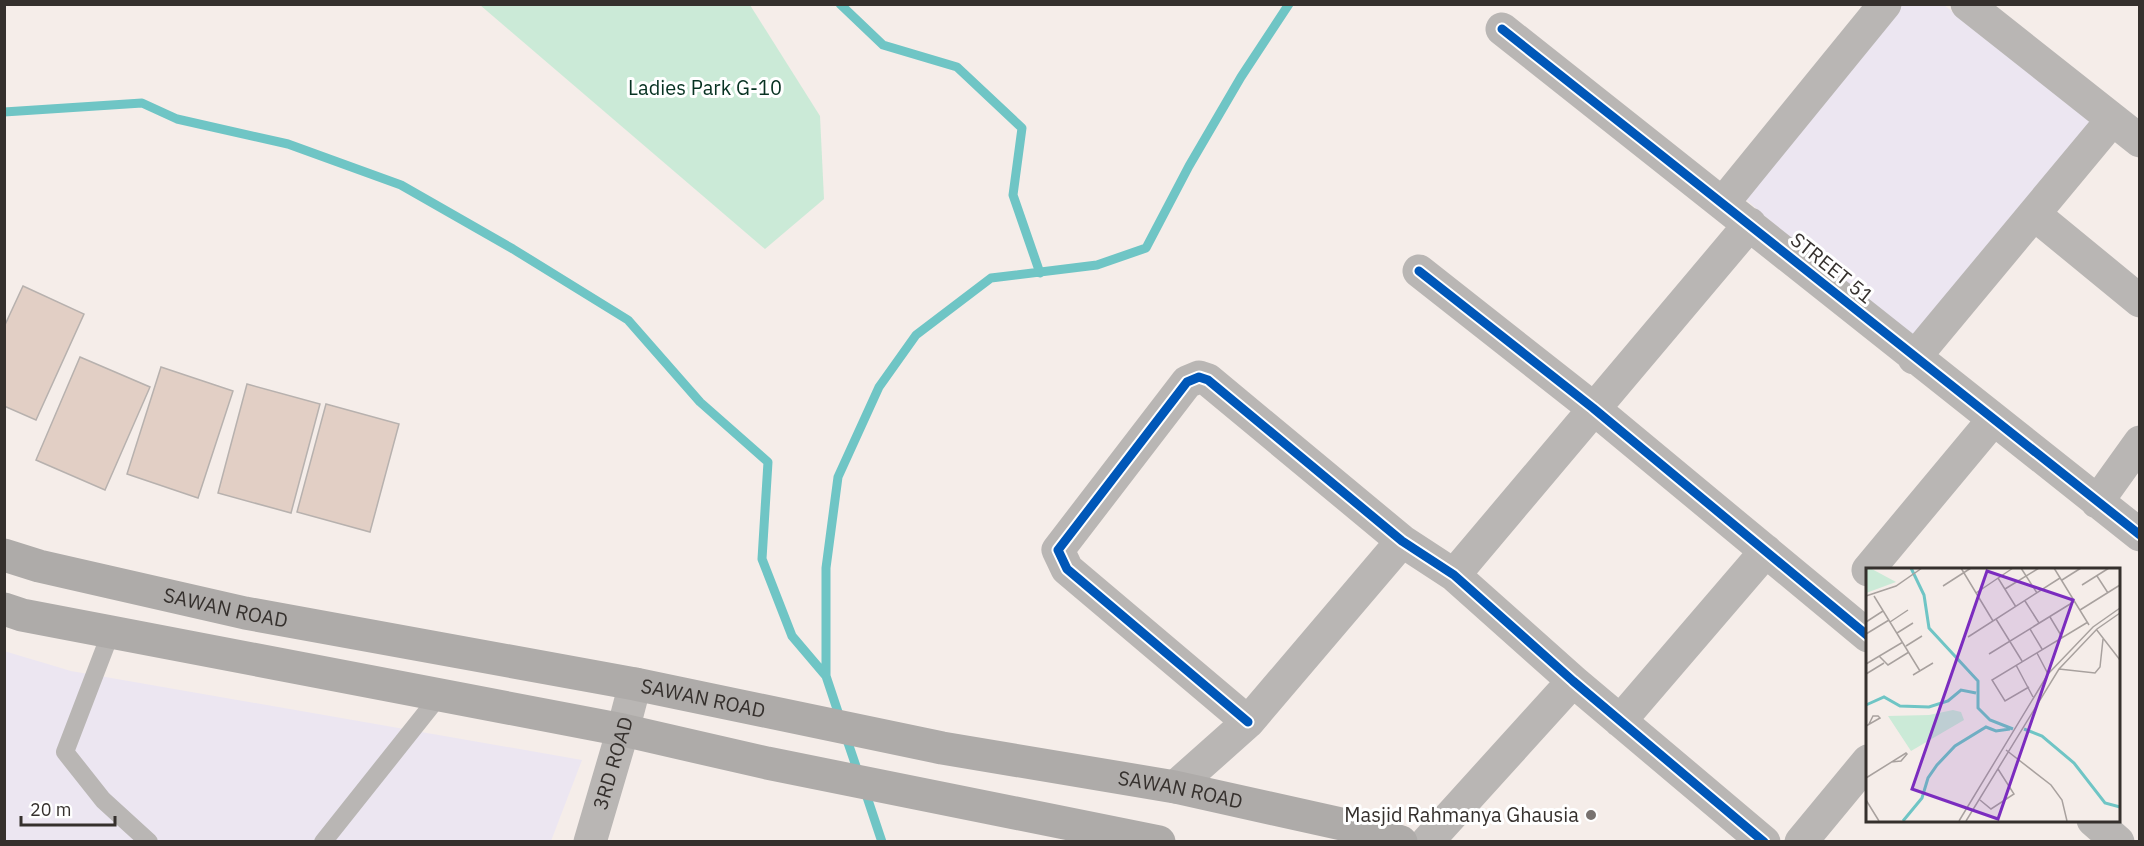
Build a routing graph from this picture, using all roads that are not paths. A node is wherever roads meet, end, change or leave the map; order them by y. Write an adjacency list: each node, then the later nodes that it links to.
1 (1885, 4): 6 (street)
2 (1967, 4): 4 (street)
3 (1502, 29): 6 (street, STREET 51)
4 (2112, 120): 5 (street); 7 (street)
5 (2139, 141)
6 (1723, 203): 8 (street, STREET 51)
7 (2034, 214): 10 (street); 11 (street)
8 (1750, 224): 11 (street, STREET 51); 12 (street)
9 (1419, 271): 12 (street)
10 (2139, 301)
11 (1914, 358): 13 (street, STREET 51)
12 (1593, 408): 18 (street); 22 (street)
13 (1993, 420): 15 (street, STREET 51); 20 (street)
14 (2139, 442): 15 (street)
15 (2097, 502): 16 (street, STREET 51)
16 (2139, 535)
17 (1402, 542): 22 (street); 31 (street); 31 (street)
18 (1766, 551): 24 (street); 30 (street)
19 (4, 555): 28 (main road, SAWAN ROAD)
20 (1870, 568)
21 (1866, 572): 24 (street)
22 (1454, 575): 27 (street)
23 (4, 609): 25 (main road)
24 (1836, 609): 26 (street)
25 (111, 632): 29 (main road); 36 (lane)
26 (1866, 634)
27 (1573, 681): 30 (street); 41 (street)
28 (635, 684): 32 (street, 3RD ROAD); 34 (main road, SAWAN ROAD)
29 (440, 695): 32 (main road); 37 (lane)
30 (1620, 722): 42 (street)
31 (1248, 723): 34 (street)
32 (623, 730): 38 (street, 3RD ROAD); 39 (main road)
33 (1866, 763): 43 (street)
34 (1175, 787): 40 (main road, SAWAN ROAD)
35 (2095, 822): 44 (street)
36 (149, 842)
37 (323, 842)
38 (590, 842)
39 (1159, 842)
40 (1401, 842)
41 (1427, 842)
42 (1764, 842)
43 (1801, 842)
44 (2118, 842)

